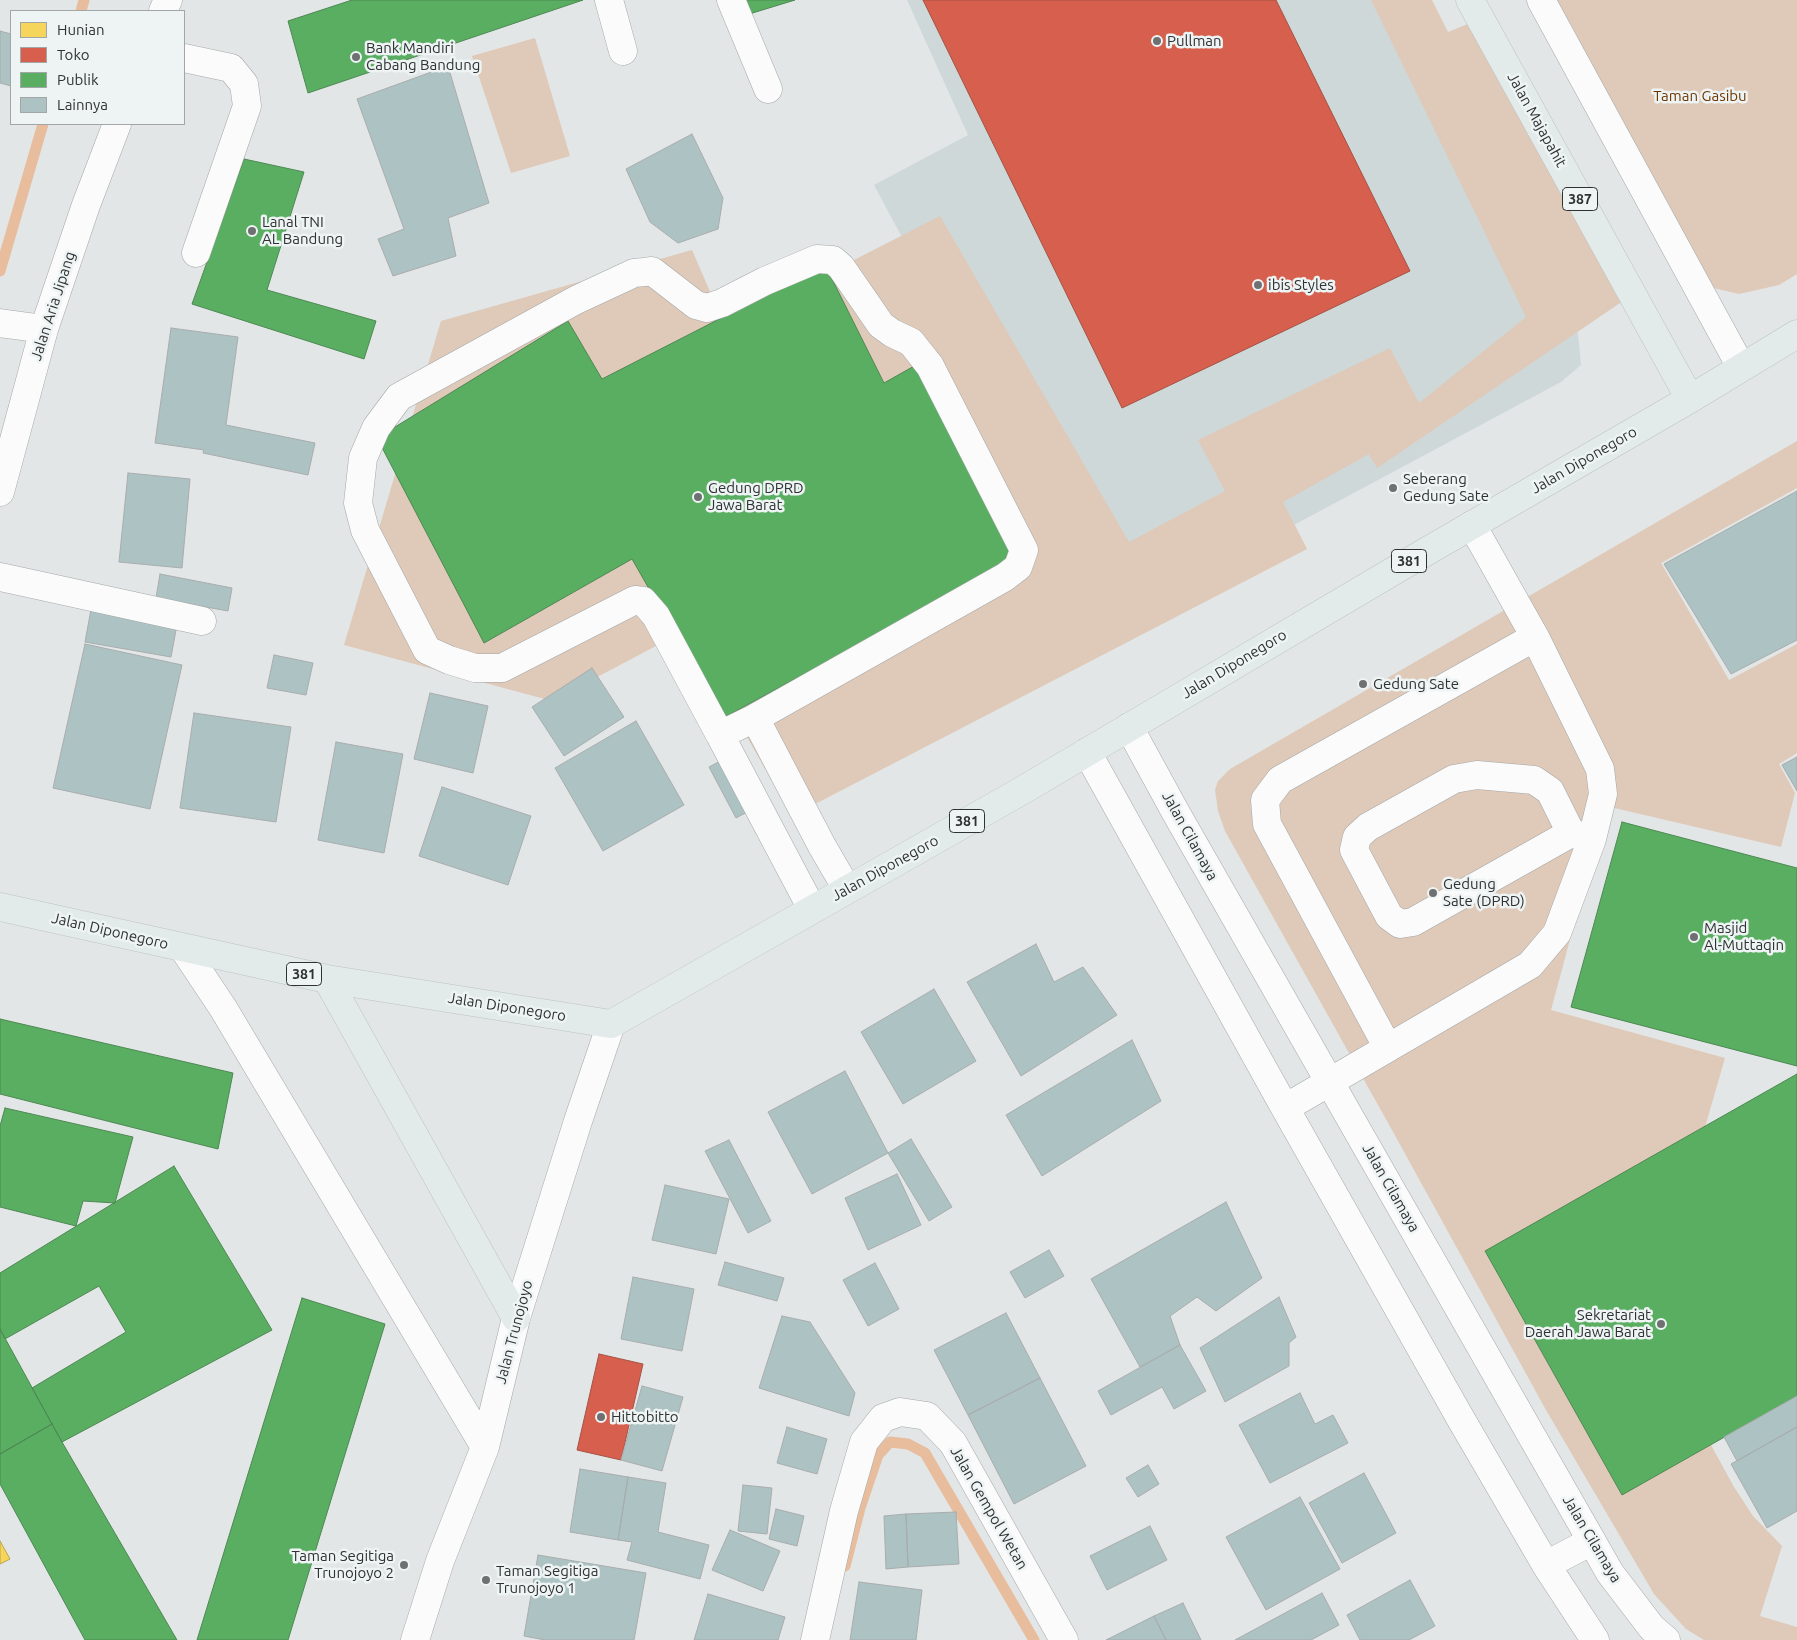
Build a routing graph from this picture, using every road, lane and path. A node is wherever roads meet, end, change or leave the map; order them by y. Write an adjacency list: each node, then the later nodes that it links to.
1 (608, 0): 5 (street)
2 (731, 0): 7 (street)
3 (1470, 0): 14 (main road, Jalan Majapahit / 387)
4 (1541, 0): 13 (street)
5 (623, 52)
6 (185, 58): 9 (street)
7 (768, 89)
8 (117, 125): 11 (street, Jalan Aria Jipang)
9 (196, 253)
10 (0, 324): 11 (street)
11 (44, 329): 15 (street, Jalan Aria Jipang)
12 (1797, 334): 13 (main road, Jalan Diponegoro / 381)
13 (1741, 367): 14 (main road, Jalan Diponegoro / 381)
14 (1690, 398): 16 (main road, Jalan Diponegoro / 381)
15 (0, 492)
16 (1472, 525): 19 (street); 21 (main road, Jalan Diponegoro / 381)
17 (0, 577): 18 (street)
18 (202, 621)
19 (1535, 637): 24 (street); 31 (street)
20 (755, 718): 22 (street); 22 (street); 25 (street)
21 (1129, 726): 23 (main road, Jalan Diponegoro / 381); 32 (street, Jalan Cilamaya)
22 (720, 734): 27 (street)
23 (1086, 752): 25 (main road, Jalan Diponegoro / 381); 33 (street)
24 (1581, 836): 24 (street); 31 (street)
25 (847, 889): 27 (main road, Jalan Diponegoro / 381)
26 (0, 907): 28 (main road, Jalan Diponegoro / 381)
27 (812, 909): 30 (main road, Jalan Diponegoro / 381)
28 (183, 948): 29 (main road, Jalan Diponegoro / 381); 35 (street)
29 (327, 979): 30 (main road, Jalan Diponegoro / 381); 34 (main road)
30 (612, 1024): 34 (street, Jalan Trunojoyo)
31 (1388, 1048): 32 (street)
32 (1330, 1082): 33 (street); 36 (street, Jalan Cilamaya)
33 (1285, 1108): 37 (street)
34 (516, 1318): 35 (street, Jalan Trunojoyo)
35 (485, 1447): 38 (street, Jalan Trunojoyo)
36 (1592, 1541): 37 (street); 42 (street, Jalan Cilamaya)
37 (1546, 1565): 41 (street)
38 (414, 1640)
39 (815, 1640): 40 (street, Jalan Gempol Wetan)
40 (1064, 1640)
41 (1595, 1640)
42 (1666, 1640)

